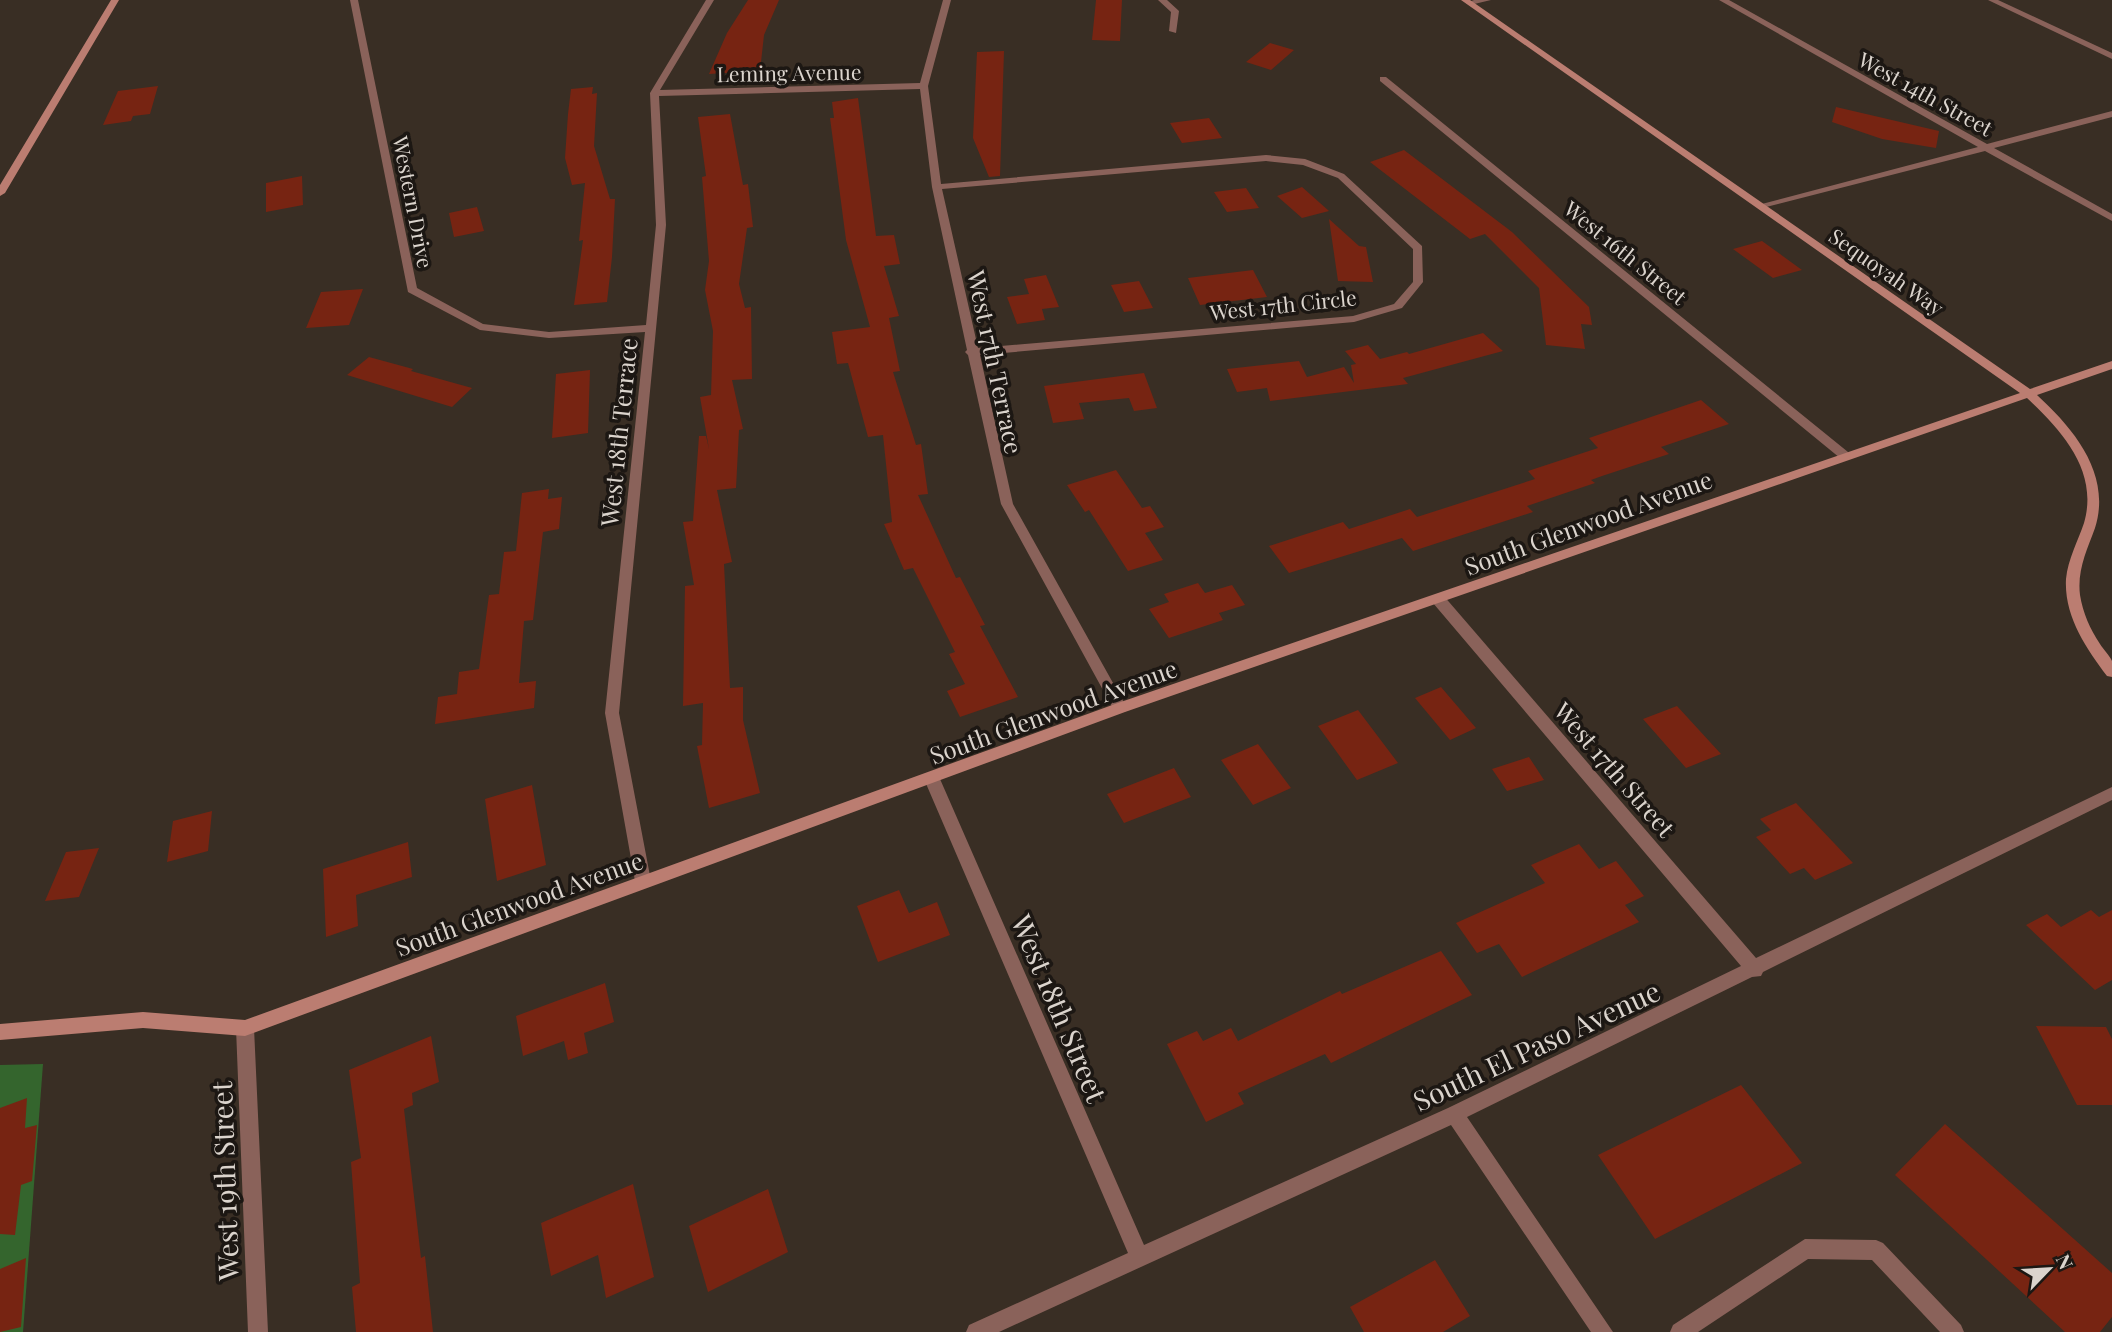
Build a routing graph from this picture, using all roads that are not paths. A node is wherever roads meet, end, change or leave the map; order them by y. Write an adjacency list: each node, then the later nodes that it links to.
1 (115, 0): 18 (street)
2 (354, 0): 21 (street, Western Drive)
3 (710, 0): 14 (street)
4 (947, 0): 13 (street, West 17th Terrace)
5 (1162, 0): 10 (street)
6 (1487, 0): 9 (street)
7 (1723, 0): 16 (street, West 14th Street)
8 (1992, 0): 11 (street)
9 (1467, 2): 19 (street, Sequoyah Way)
10 (1173, 31)
11 (2112, 56)
12 (1382, 79): 25 (street, West 16th Street)
13 (925, 86): 14 (street, Leming Avenue); 17 (street, West 17th Terrace)
14 (654, 93): 21 (street, West 18th Terrace)
15 (2112, 114): 16 (street)
16 (1985, 146): 19 (street); 20 (street, West 14th Street)
17 (937, 187): 22 (street, West 17th Terrace); 22 (street, West 17th Circle)
18 (0, 193)
19 (1761, 207): 24 (street, Sequoyah Way)
20 (2112, 218)
21 (651, 328): 31 (street, West 18th Terrace)
22 (971, 352): 28 (street, West 17th Terrace)
23 (2112, 365): 24 (street, South Glenwood Avenue)
24 (2029, 394): 25 (street, South Glenwood Avenue); 27 (street, Sequoyah Way)
25 (1844, 456): 26 (street, South Glenwood Avenue)
26 (1438, 599): 28 (street, South Glenwood Avenue); 32 (street, West 17th Street)
27 (2112, 672)
28 (1120, 708): 29 (street, South Glenwood Avenue)
29 (932, 779): 31 (street, South Glenwood Avenue); 36 (street, West 18th Street)
30 (2112, 793): 32 (street, South El Paso Avenue)
31 (643, 881): 33 (street, South Glenwood Avenue)
32 (1755, 970): 35 (street, South El Paso Avenue)
33 (245, 1028): 34 (street, South Glenwood Avenue); 37 (street, West 19th Street)
34 (0, 1032)
35 (1454, 1114): 36 (street, South El Paso Avenue); 39 (street)
36 (1140, 1258): 38 (street, South El Paso Avenue)
37 (258, 1332)
38 (976, 1332)
39 (1603, 1332)
40 (1680, 1332): 41 (street)
41 (1954, 1332)

